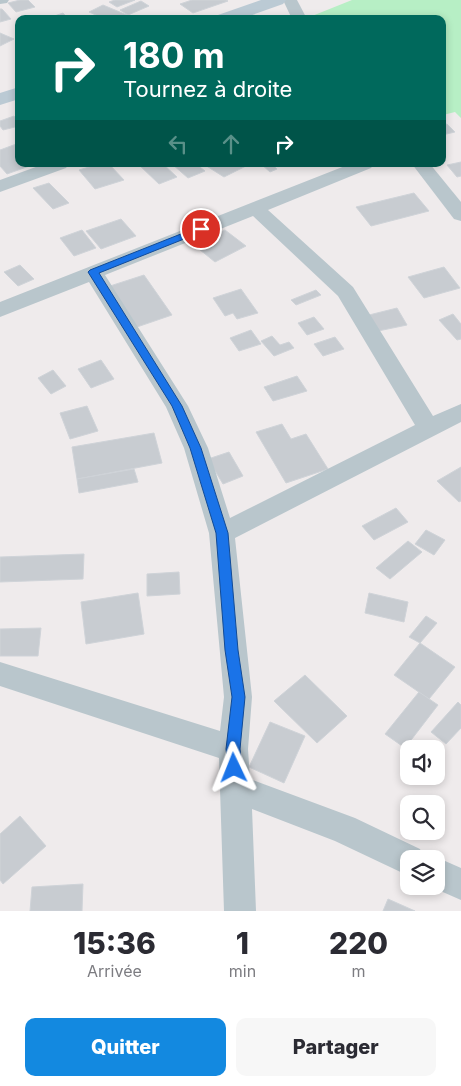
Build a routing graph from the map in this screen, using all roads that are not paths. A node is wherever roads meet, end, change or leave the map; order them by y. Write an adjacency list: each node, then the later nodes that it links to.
1 (277, 0): 3 (main road)
2 (290, 0): 4 (street)
3 (235, 15)
4 (298, 15)
5 (15, 94): 6 (main road)
6 (0, 99)
7 (52, 167): 10 (street)
8 (357, 167): 11 (street)
9 (422, 167): 12 (street)
10 (0, 186)
11 (254, 208): 13 (street); 16 (street)
12 (461, 215)
13 (93, 272): 14 (street); 17 (street)
14 (0, 310)
15 (461, 412): 16 (street)
16 (429, 429): 17 (street)
17 (222, 533): 19 (street)
18 (0, 674): 19 (street)
19 (233, 749): 20 (street)
20 (236, 788): 21 (street); 24 (street)
21 (400, 856)
22 (445, 877): 23 (street)
23 (461, 884)
24 (240, 911)

